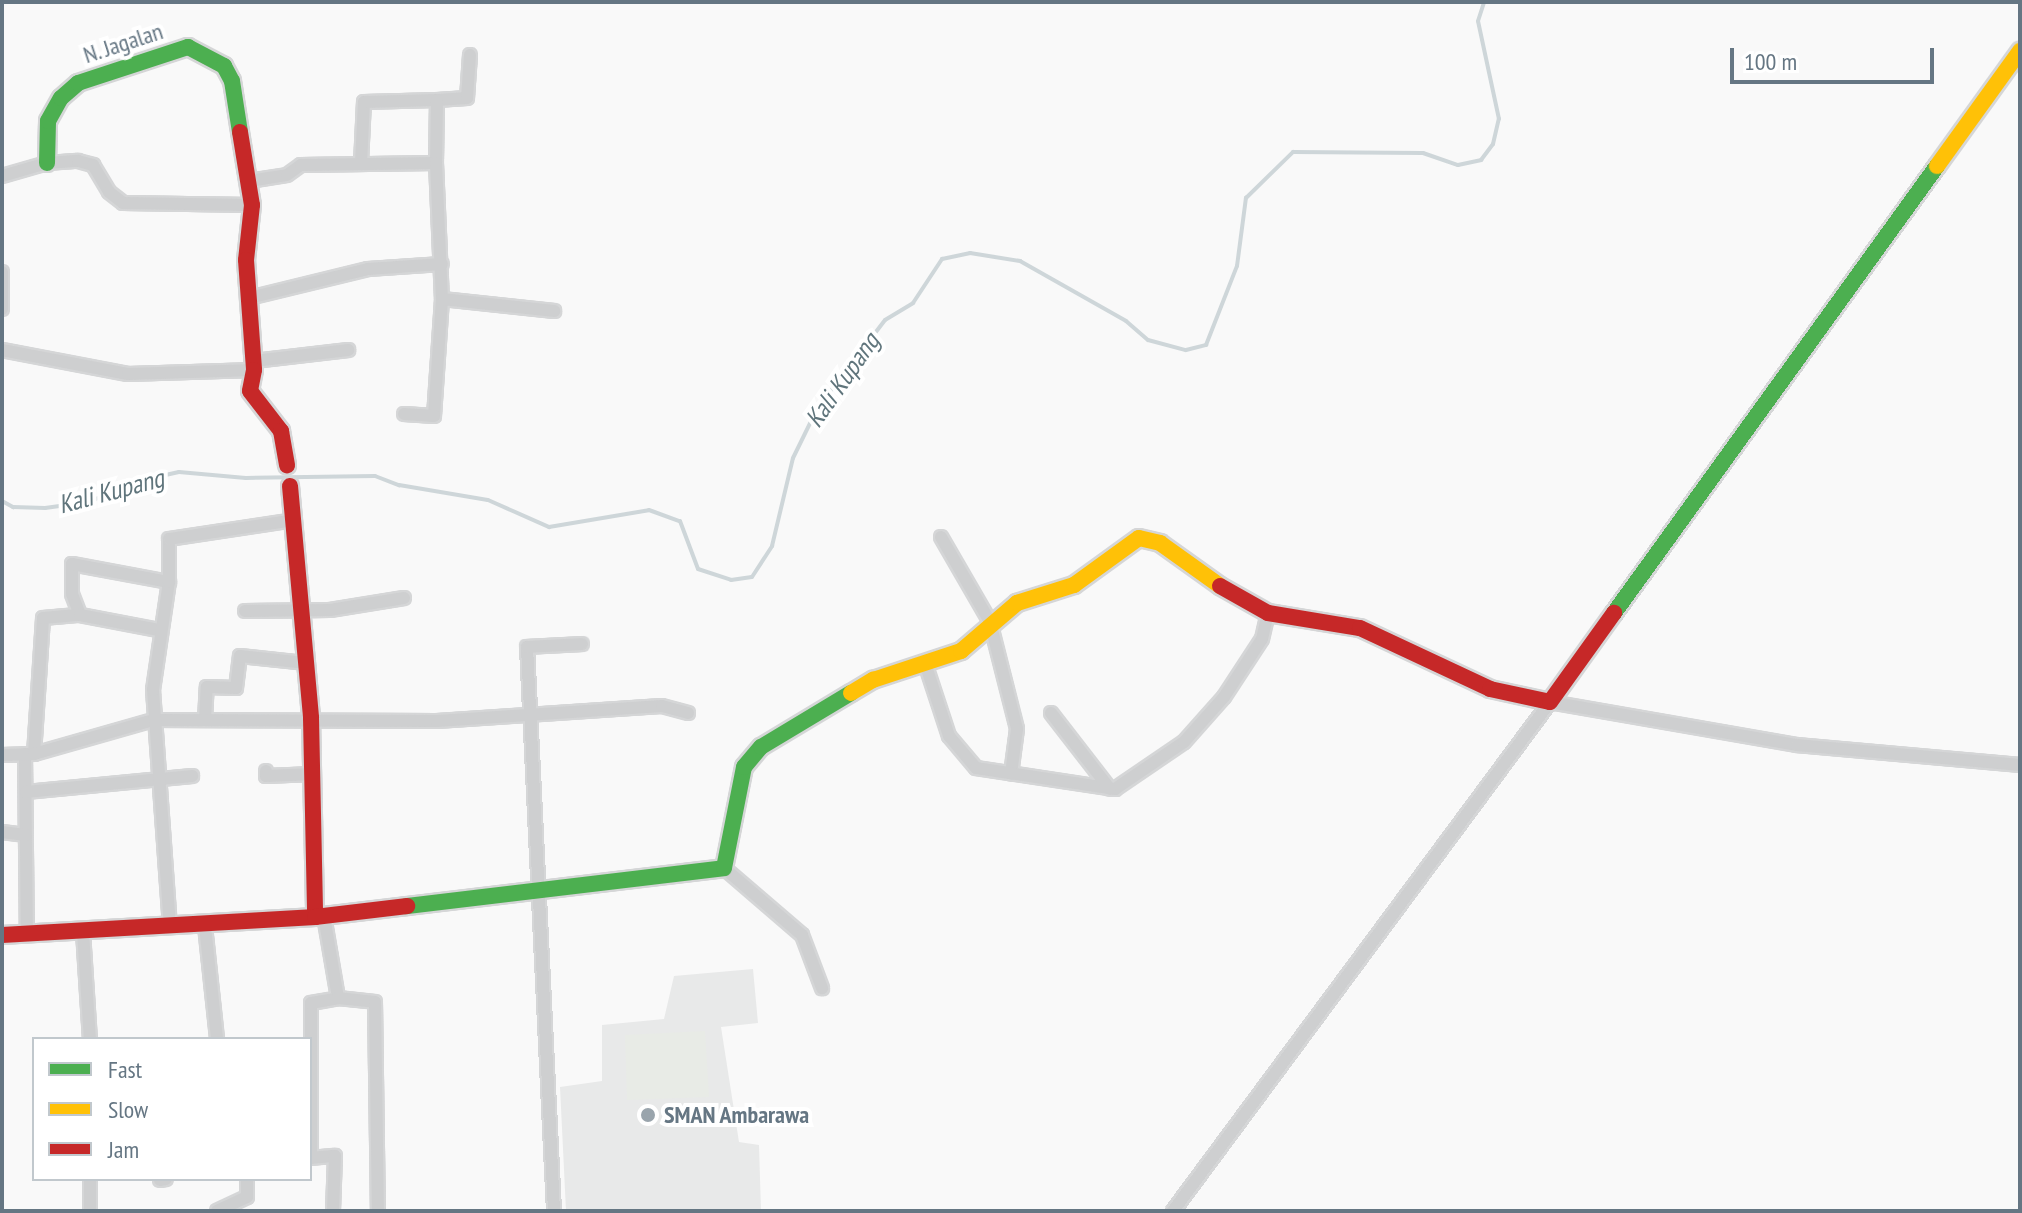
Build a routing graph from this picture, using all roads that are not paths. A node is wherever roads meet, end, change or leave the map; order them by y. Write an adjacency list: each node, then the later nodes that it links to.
1 (2020, 51): 35 (street)
2 (470, 55): 3 (street)
3 (437, 100): 5 (street); 6 (street)
4 (47, 163): 7 (street); 8 (street, N. Jagalan); 9 (street)
5 (361, 163): 6 (street); 8 (street)
6 (436, 163): 10 (street)
7 (2, 176)
8 (249, 181): 9 (street, N. Jagalan)
9 (252, 205): 12 (street, N. Jagalan)
10 (442, 264): 12 (street); 13 (street)
11 (2, 272): 14 (street)
12 (249, 298): 18 (street, N. Jagalan)
13 (442, 299): 15 (street); 19 (street)
14 (2, 309)
15 (554, 311)
16 (2, 350): 18 (street)
17 (348, 350): 18 (street)
18 (254, 366): 20 (street, N. Jagalan)
19 (404, 414)
20 (287, 465)
21 (290, 486): 22 (street)
22 (295, 520): 24 (street); 27 (street)
23 (941, 537): 30 (street)
24 (169, 582): 29 (street); 31 (street)
25 (404, 598): 27 (street)
26 (245, 611): 27 (street)
27 (300, 612): 33 (street)
28 (1268, 613): 30 (street); 35 (street); 50 (street)
29 (80, 615): 31 (street); 42 (street)
30 (990, 622): 34 (street); 47 (street)
31 (159, 630): 40 (street)
32 (582, 644): 38 (street)
33 (305, 663): 39 (street); 41 (street)
34 (925, 663): 47 (street); 54 (street)
35 (1550, 702): 44 (street); 75 (street)
36 (688, 713): 38 (street)
37 (1051, 713): 50 (street)
38 (530, 716): 39 (street); 55 (street)
39 (311, 718): 41 (street); 46 (street)
40 (153, 720): 41 (street); 42 (street); 49 (street)
41 (205, 720)
42 (29, 754): 43 (street); 51 (street)
43 (2, 755)
44 (2020, 765)
45 (266, 771): 46 (street)
46 (313, 774): 56 (street)
47 (1011, 774): 50 (street)
48 (192, 776): 49 (street)
49 (156, 780): 51 (street); 58 (street)
50 (1110, 789)
51 (26, 792): 53 (street)
52 (2, 832): 53 (street)
53 (26, 835): 60 (street)
54 (724, 868): 55 (street); 62 (street)
55 (539, 888): 56 (street); 74 (street)
56 (319, 917): 57 (street); 63 (street)
57 (205, 926): 58 (street); 65 (street)
58 (170, 927): 59 (street)
59 (83, 932): 60 (street); 64 (street)
60 (27, 933): 61 (street)
61 (2, 935)
62 (822, 988)
63 (338, 998): 66 (street); 73 (street)
64 (90, 1037)
65 (217, 1037)
66 (311, 1037)
67 (312, 1158): 72 (street)
68 (90, 1181): 70 (street)
69 (247, 1181): 71 (street)
70 (90, 1211)
71 (217, 1211)
72 (333, 1211)
73 (378, 1211)
74 (554, 1211)
75 (1173, 1211)

